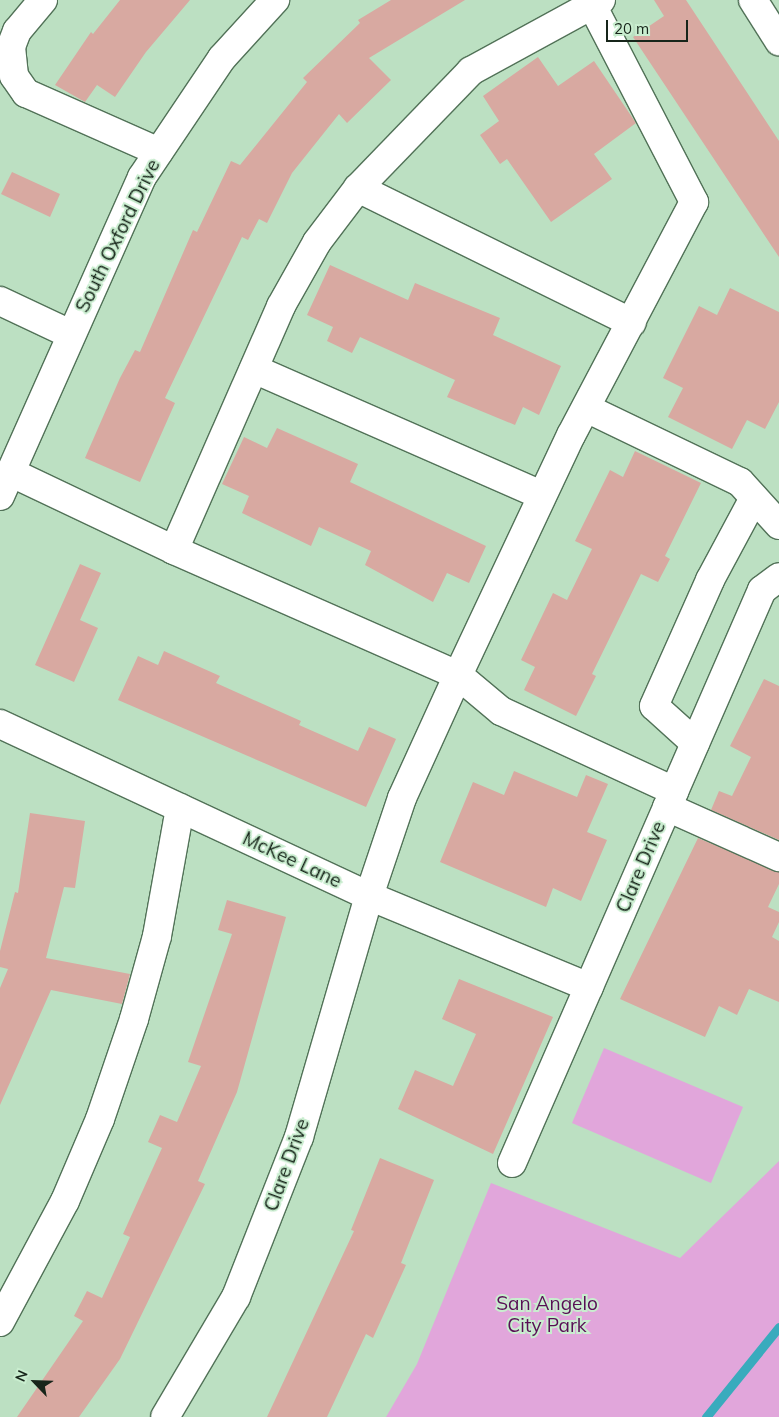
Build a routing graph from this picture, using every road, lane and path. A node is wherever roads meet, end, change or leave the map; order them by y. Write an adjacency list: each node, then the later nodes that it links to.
1 (42, 0): 6 (street)
2 (275, 0): 6 (street, South Oxford Drive)
3 (753, 0): 5 (street)
4 (596, 2): 7 (street); 9 (street, Clare Drive)
5 (779, 41)
6 (159, 152): 10 (street, South Oxford Drive)
7 (358, 188): 9 (street); 11 (street)
8 (0, 301): 10 (street)
9 (632, 323): 12 (street, Clare Drive)
10 (70, 334): 13 (street, South Oxford Drive)
11 (254, 369): 14 (street); 17 (street)
12 (586, 408): 14 (street, Clare Drive); 15 (street)
13 (3, 488): 17 (street)
14 (541, 495): 19 (street, Clare Drive)
15 (754, 498): 16 (street); 21 (street)
16 (779, 525)
17 (174, 550): 19 (street)
18 (779, 577): 21 (street, Clare Drive)
19 (458, 675): 22 (street); 25 (street, Clare Drive)
20 (0, 724): 23 (street, McKee Lane)
21 (695, 742): 22 (street, Clare Drive)
22 (670, 799): 24 (street); 26 (street, Clare Drive)
23 (180, 808): 25 (street, McKee Lane); 28 (street)
24 (779, 857)
25 (369, 896): 26 (street, McKee Lane); 29 (street, Clare Drive)
26 (588, 988): 27 (street, Clare Drive)
27 (512, 1163)
28 (0, 1322)
29 (165, 1417)

